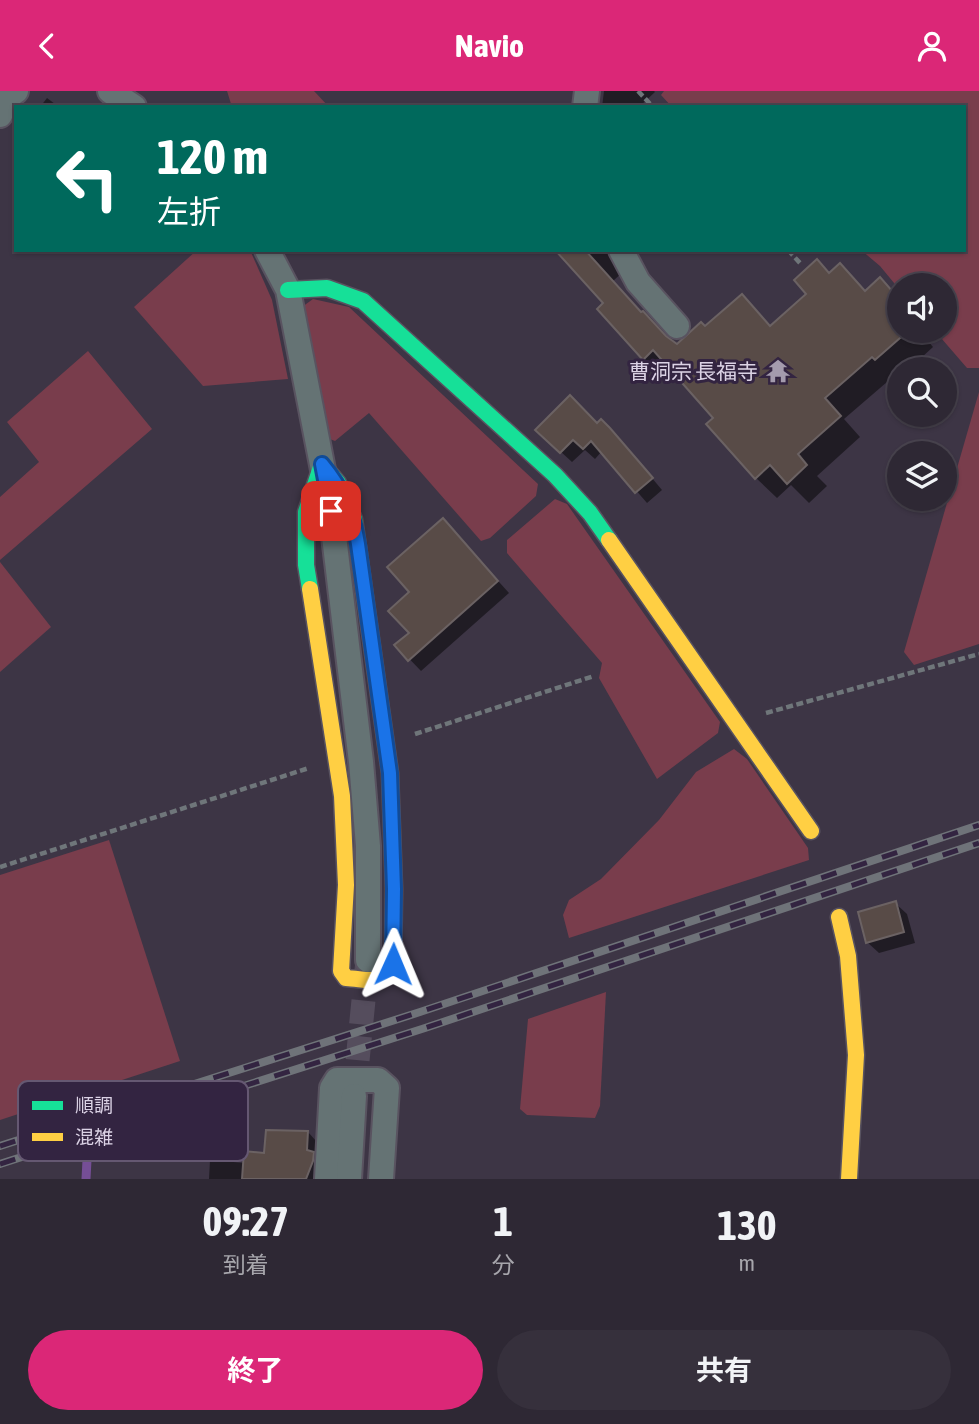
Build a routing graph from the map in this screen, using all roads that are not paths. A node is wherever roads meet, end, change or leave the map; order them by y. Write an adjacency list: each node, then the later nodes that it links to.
1 (16, 91): 4 (street)
2 (110, 91): 3 (street)
3 (131, 105)
4 (0, 115)
5 (268, 252): 7 (street)
6 (622, 252): 8 (street)
7 (288, 290): 9 (street); 10 (street)
8 (677, 326)
9 (322, 464): 9 (street); 12 (street)
10 (811, 831)
11 (839, 917): 17 (street)
12 (368, 960)
13 (354, 1096): 15 (street)
14 (327, 1179): 16 (street)
15 (349, 1179)
16 (381, 1179)
17 (849, 1179)

